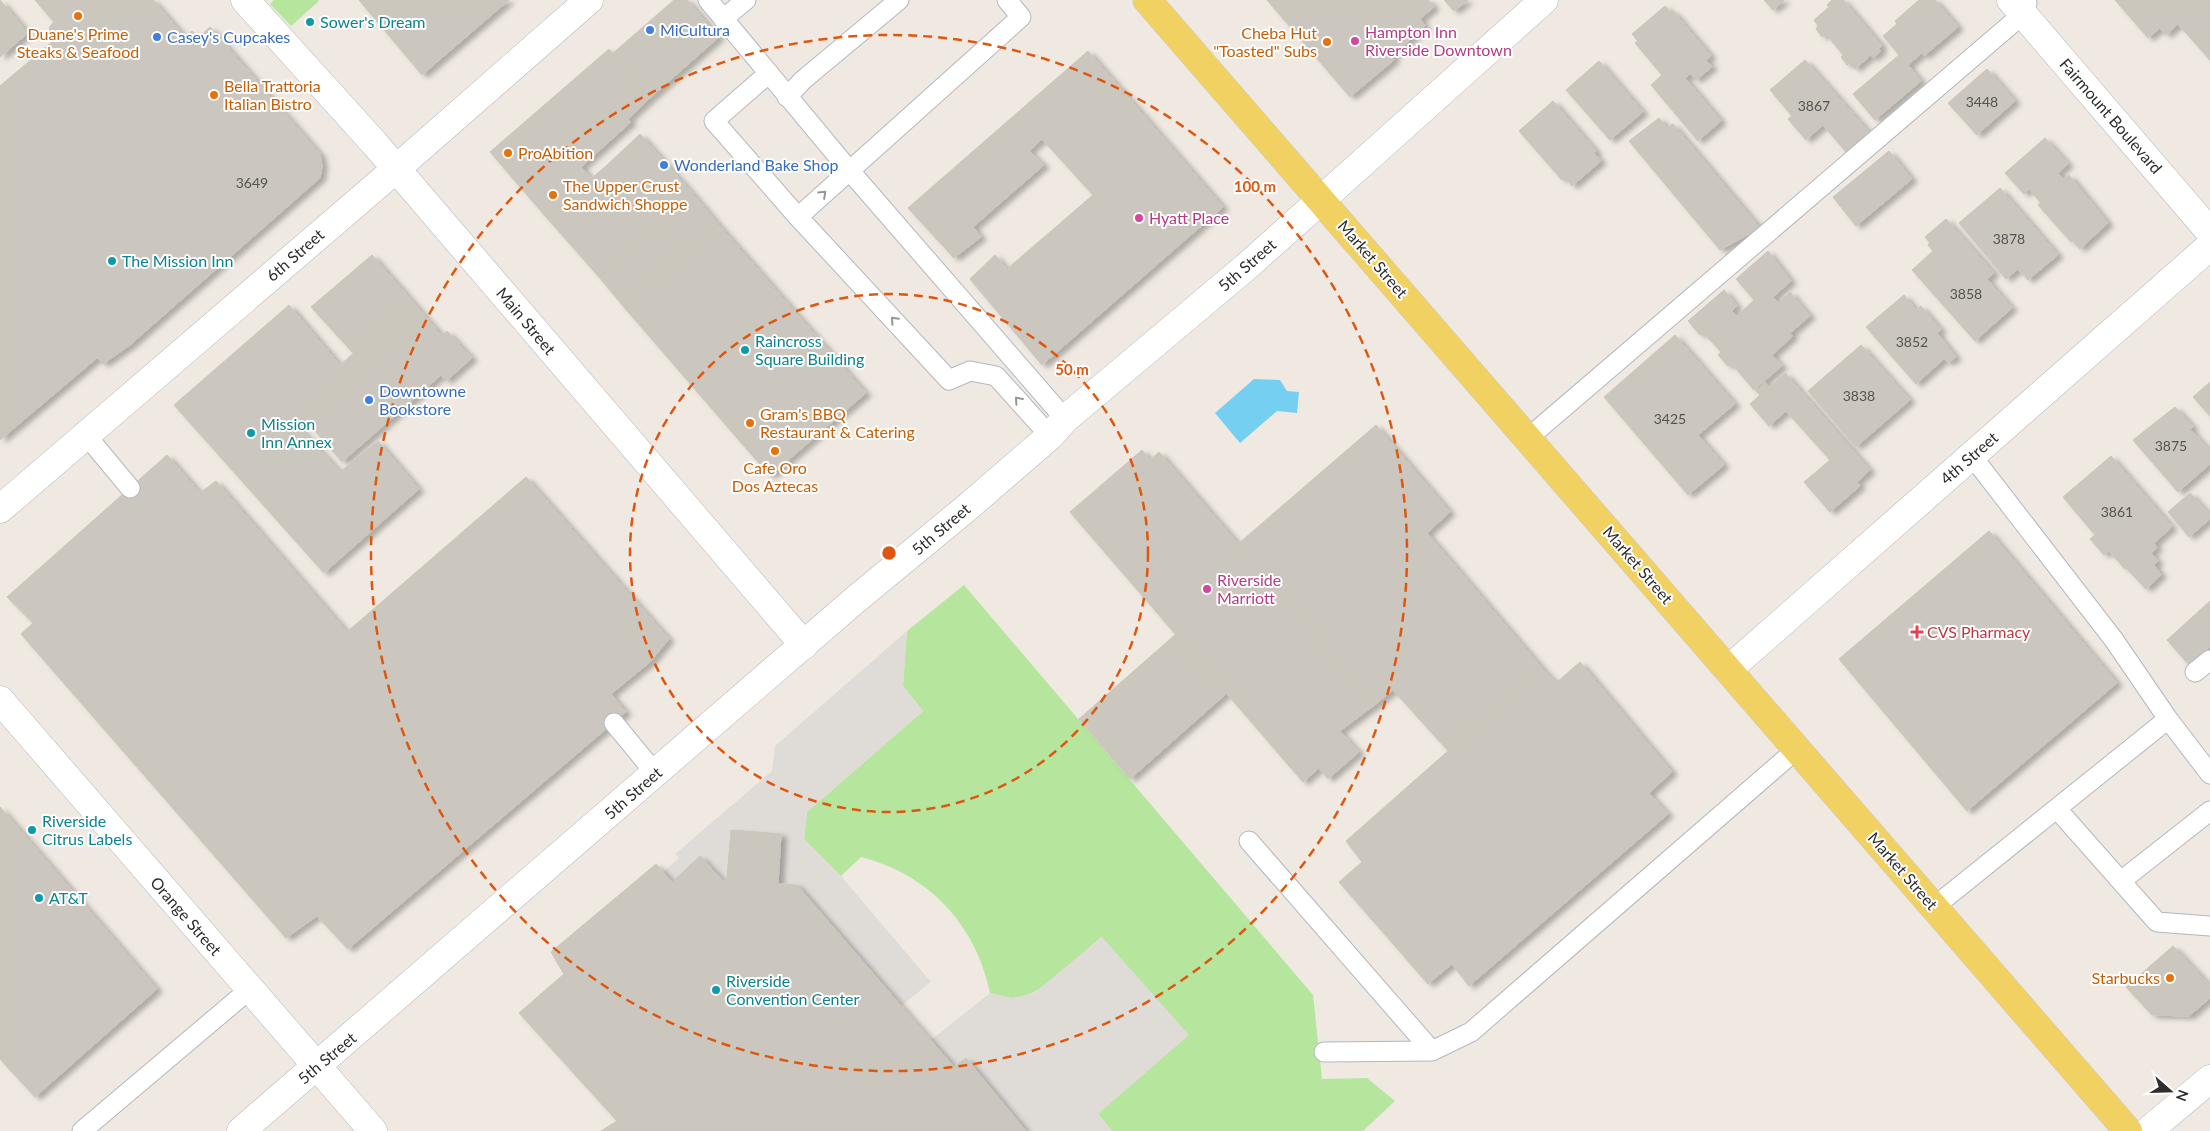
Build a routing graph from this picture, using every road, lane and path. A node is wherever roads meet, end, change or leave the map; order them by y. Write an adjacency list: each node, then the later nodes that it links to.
1 (245, 0): 13 (street, Main Street)
2 (589, 0): 13 (street, 6th Street)
3 (708, 0): 10 (lane)
4 (746, 0): 10 (lane)
5 (899, 0): 12 (lane)
6 (1008, 0): 14 (lane)
7 (1147, 0): 15 (main road, Market Street)
8 (1544, 0): 15 (street, 5th Street)
9 (2021, 5): 17 (street, Fairmount Boulevard); 21 (lane)
10 (723, 19): 11 (lane)
11 (769, 73): 12 (lane); 16 (lane)
12 (787, 96): 14 (lane)
13 (396, 169): 20 (street, 6th Street); 25 (street, Main Street)
14 (848, 170): 16 (lane, one-way to 14); 19 (lane)
15 (1321, 200): 19 (street, 5th Street); 21 (main road, Market Street)
16 (798, 217): 19 (lane, one-way to 16)
17 (2210, 232)
18 (2210, 246): 22 (street, 4th Street)
19 (1058, 427): 25 (street, 5th Street)
20 (86, 435): 23 (lane); 24 (street, 6th Street)
21 (1528, 438): 27 (main road, Market Street)
22 (1972, 456): 27 (street, 4th Street); 30 (lane)
23 (130, 488)
24 (0, 509)
25 (804, 645): 33 (street, 5th Street)
26 (2210, 660): 28 (lane)
27 (1728, 670): 32 (main road, Market Street)
28 (2195, 672)
29 (0, 700): 41 (street, Orange Street)
30 (2168, 719): 34 (lane); 35 (lane)
31 (614, 723): 33 (lane)
32 (1797, 749): 39 (main road, Market Street); 42 (lane)
33 (656, 773): 44 (street, 5th Street)
34 (2210, 774)
35 (2057, 809): 38 (lane); 39 (lane)
36 (2210, 812): 38 (lane)
37 (1249, 841): 42 (lane)
38 (2121, 881): 40 (lane)
39 (1934, 907): 49 (main road, Market Street)
40 (2210, 926)
41 (250, 989): 44 (street, Orange Street); 46 (lane)
42 (1432, 1051): 43 (lane)
43 (1324, 1052)
44 (317, 1066): 47 (street, 5th Street); 48 (street, Orange Street)
45 (2210, 1079): 50 (street)
46 (82, 1131)
47 (241, 1131)
48 (373, 1131)
49 (2128, 1131)
50 (2148, 1131)

